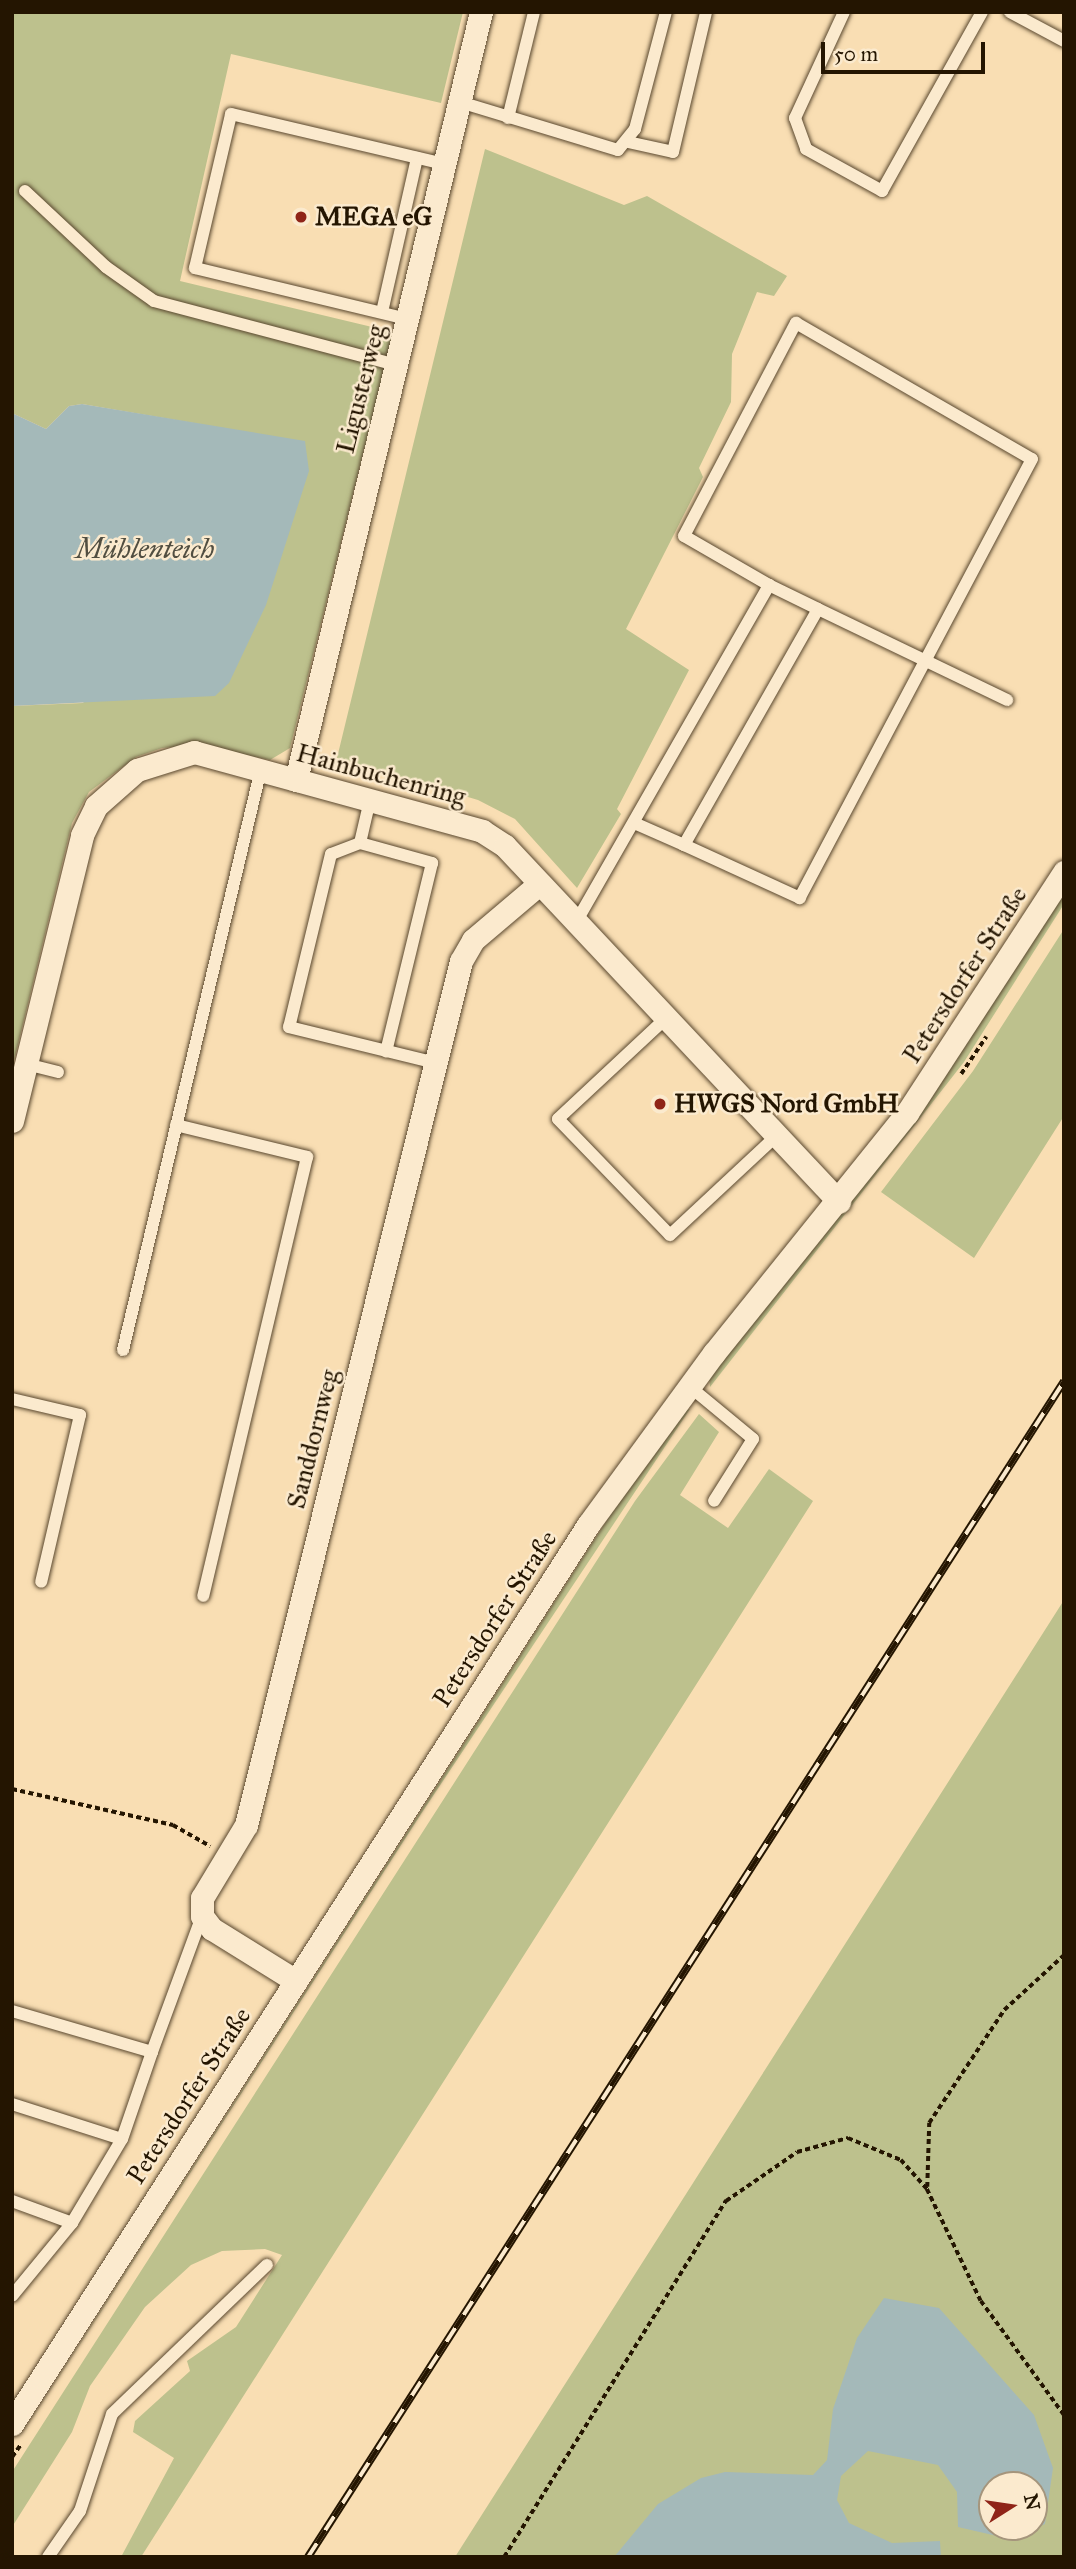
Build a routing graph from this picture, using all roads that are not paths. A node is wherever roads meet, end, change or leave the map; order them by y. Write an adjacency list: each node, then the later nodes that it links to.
1 (481, 12): 9 (street, Ligusterweg)
2 (534, 12): 10 (lane)
3 (666, 12): 11 (lane)
4 (706, 12): 11 (lane)
5 (844, 12): 6 (lane)
6 (982, 12)
7 (1010, 12): 8 (lane)
8 (1064, 41)
9 (460, 102): 10 (lane); 13 (street, Ligusterweg)
10 (508, 118): 11 (lane)
11 (628, 142)
12 (417, 158): 13 (lane); 15 (lane); 15 (lane)
13 (444, 164): 16 (street, Ligusterweg)
14 (25, 191): 17 (lane)
15 (382, 312): 16 (lane)
16 (407, 319): 17 (street, Ligusterweg)
17 (396, 365): 23 (street, Ligusterweg)
18 (769, 585): 19 (lane); 20 (lane); 25 (lane)
19 (818, 609): 20 (lane); 27 (lane)
20 (925, 660): 21 (lane); 27 (lane)
21 (1007, 700)
22 (260, 773): 23 (street, Hainbuchenring); 34 (street, Hainbuchenring); 37 (lane)
23 (296, 780): 24 (street, Hainbuchenring)
24 (370, 800): 26 (lane); 29 (street, Hainbuchenring)
25 (634, 823): 27 (lane); 30 (lane)
26 (360, 843): 32 (lane); 32 (lane)
27 (684, 845)
28 (1064, 872): 39 (street, Petersdorfer Straße)
29 (539, 884): 30 (street, Hainbuchenring); 33 (street, Sanddornweg)
30 (575, 924): 31 (street, Hainbuchenring)
31 (664, 1020): 38 (street, Hainbuchenring); 38 (lane)
32 (386, 1051): 33 (lane)
33 (436, 1063): 46 (street, Sanddornweg)
34 (26, 1064): 35 (lane); 36 (street, Hainbuchenring)
35 (58, 1072)
36 (12, 1121)
37 (176, 1125): 40 (lane); 45 (lane)
38 (774, 1138): 39 (street, Hainbuchenring)
39 (839, 1202): 41 (street, Petersdorfer Straße)
40 (123, 1350)
41 (689, 1386): 43 (lane); 47 (street, Petersdorfer Straße)
42 (12, 1399): 44 (lane)
43 (714, 1501)
44 (41, 1582)
45 (203, 1596)
46 (202, 1916): 47 (street); 49 (lane)
47 (296, 1981): 56 (street, Petersdorfer Straße)
48 (12, 2011): 49 (lane)
49 (152, 2052): 51 (lane)
50 (12, 2104): 51 (lane)
51 (122, 2139): 53 (lane)
52 (12, 2201): 53 (lane)
53 (72, 2223): 55 (lane)
54 (267, 2265): 57 (lane)
55 (12, 2296)
56 (20, 2429)
57 (48, 2557)

